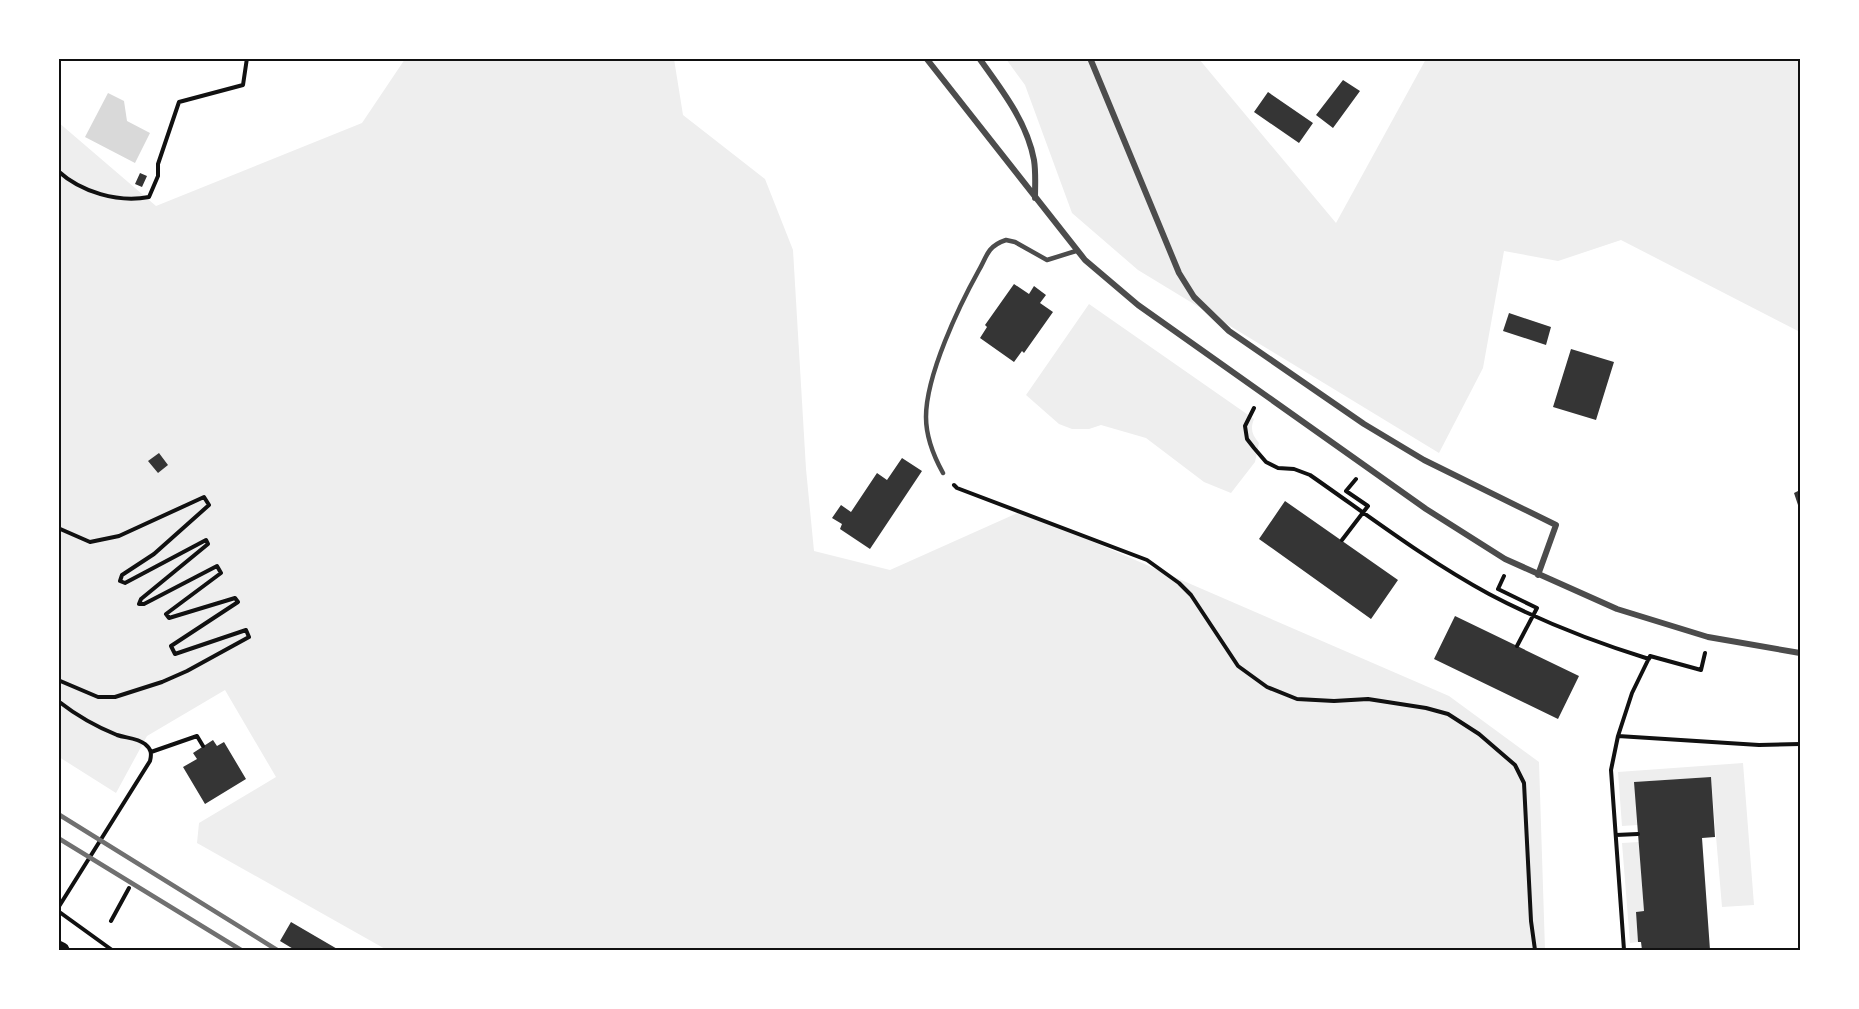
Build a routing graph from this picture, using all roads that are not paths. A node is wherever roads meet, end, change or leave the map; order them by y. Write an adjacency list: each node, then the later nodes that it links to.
1 (926, 58): 4 (street)
2 (979, 58): 4 (street)
3 (1090, 58): 7 (street)
4 (1035, 198): 5 (street)
5 (1076, 251): 6 (lane); 7 (street)
6 (943, 473)
7 (1538, 575): 8 (street)
8 (1800, 653)
9 (58, 948): 10 (main road)
10 (62, 951)

